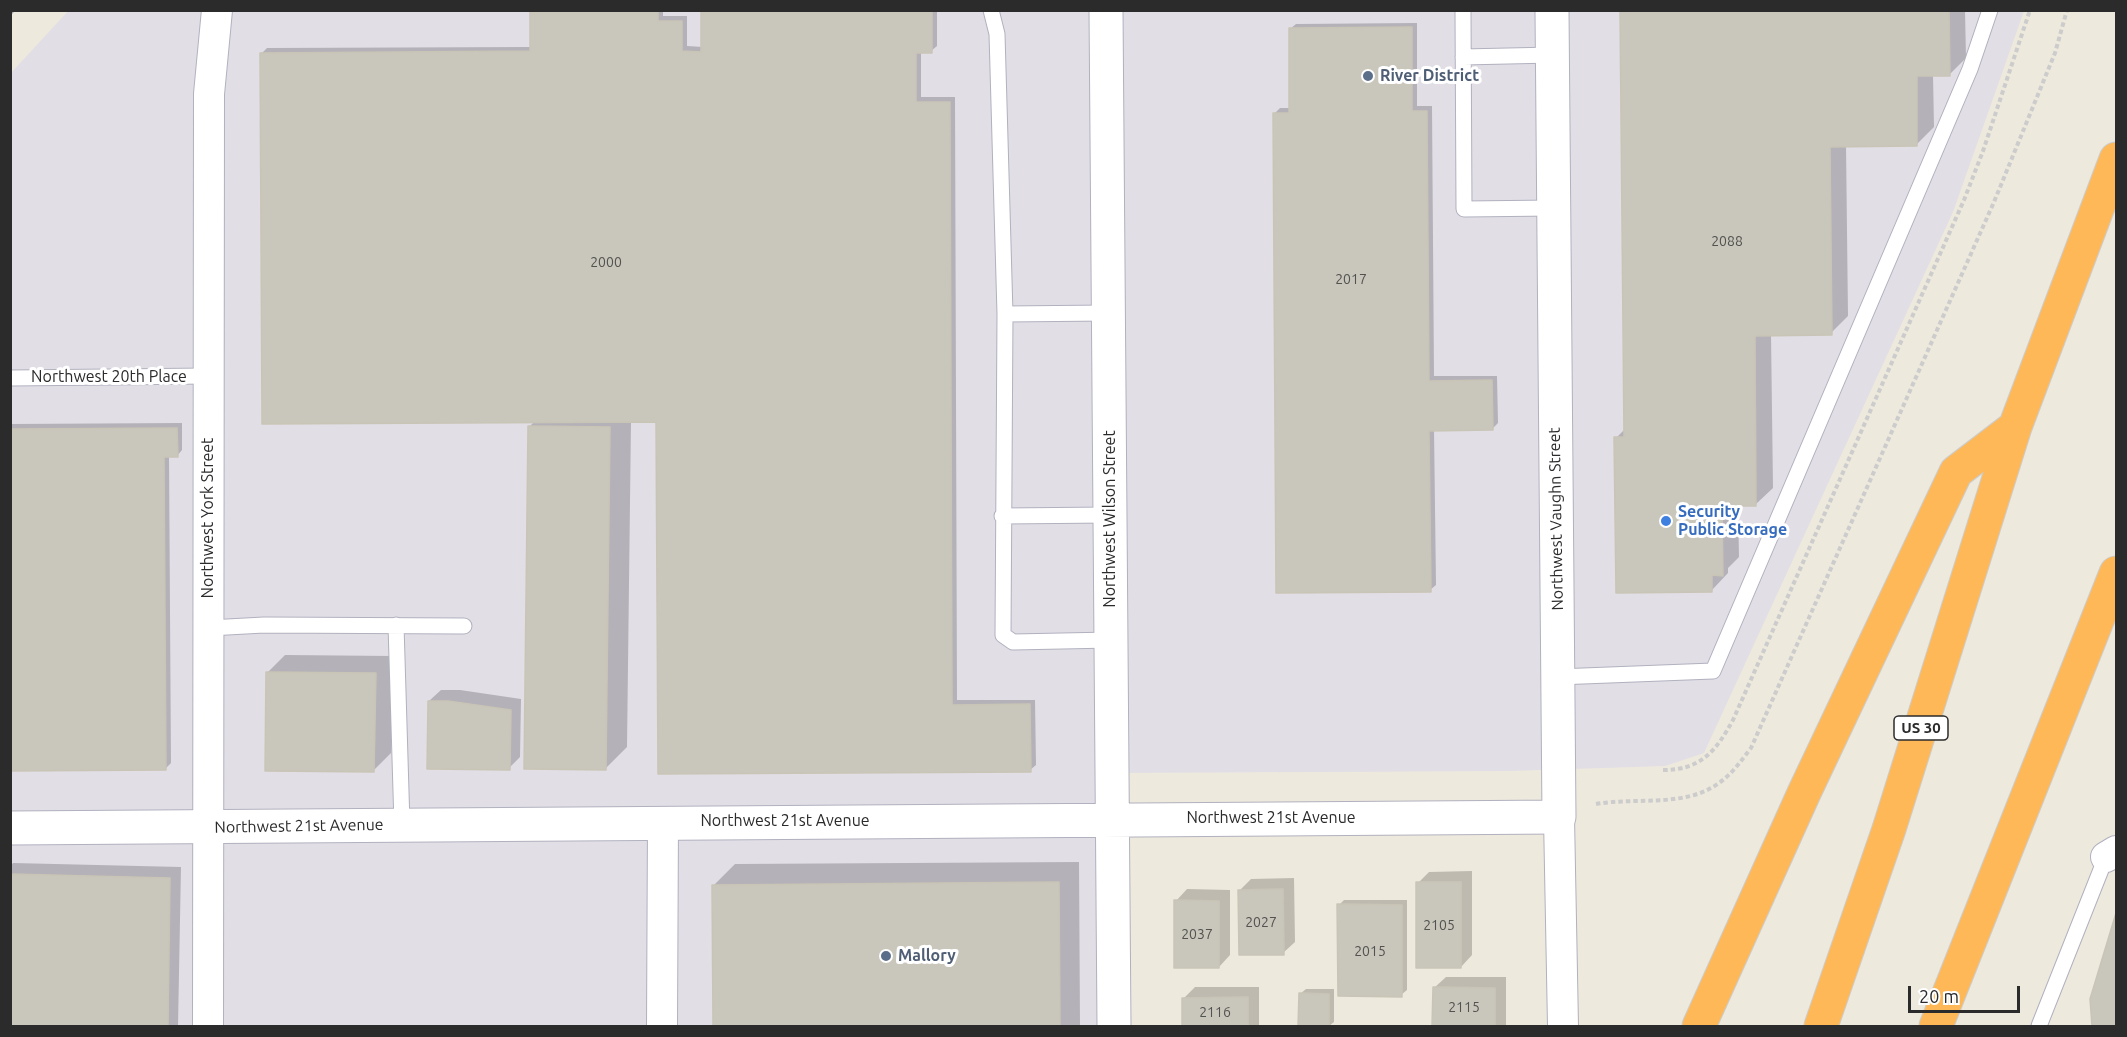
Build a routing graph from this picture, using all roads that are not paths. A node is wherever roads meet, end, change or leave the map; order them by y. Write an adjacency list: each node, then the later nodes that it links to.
1 (217, 10): 13 (street, Northwest York Street)
2 (991, 10): 12 (lane)
3 (1106, 10): 11 (street, Northwest Wilson Street)
4 (1552, 10): 7 (street, Northwest Vaughn Street)
5 (1990, 10): 23 (lane)
6 (1463, 11): 8 (lane)
7 (1553, 55): 8 (lane); 10 (street, Northwest Vaughn Street)
8 (1463, 57): 10 (lane)
9 (2116, 159): 15 (highway, US 30)
10 (1554, 208): 23 (street, Northwest Vaughn Street)
11 (1108, 313): 12 (lane); 16 (street, Northwest Wilson Street)
12 (1005, 314): 17 (lane)
13 (208, 376): 14 (lane, Northwest 20th Place); 21 (street, Northwest York Street)
14 (10, 378)
15 (2015, 427): 35 (highway); 36 (highway, US 30)
16 (1110, 515): 17 (lane); 22 (street, Northwest Wilson Street)
17 (1002, 516): 22 (lane)
18 (2116, 573): 37 (highway)
19 (396, 625): 20 (lane); 21 (lane); 27 (lane)
20 (464, 626)
21 (208, 628): 28 (street, Northwest York Street)
22 (1111, 640): 25 (street, Northwest Wilson Street)
23 (1557, 676): 24 (street, Northwest Vaughn Street)
24 (1559, 816): 25 (street, Northwest 21st Avenue); 34 (street, Northwest Vaughn Street)
25 (1112, 819): 26 (street, Northwest 21st Avenue); 33 (street, Northwest Wilson Street)
26 (663, 822): 27 (street, Northwest 21st Avenue); 32 (street)
27 (402, 825): 28 (street, Northwest 21st Avenue)
28 (208, 826): 29 (street, Northwest 21st Avenue); 31 (street, Northwest York Street)
29 (10, 828)
30 (2111, 854): 38 (lane)
31 (208, 1026)
32 (662, 1026)
33 (1114, 1026)
34 (1563, 1026)
35 (1699, 1026)
36 (1821, 1026)
37 (1935, 1026)
38 (2039, 1026)

